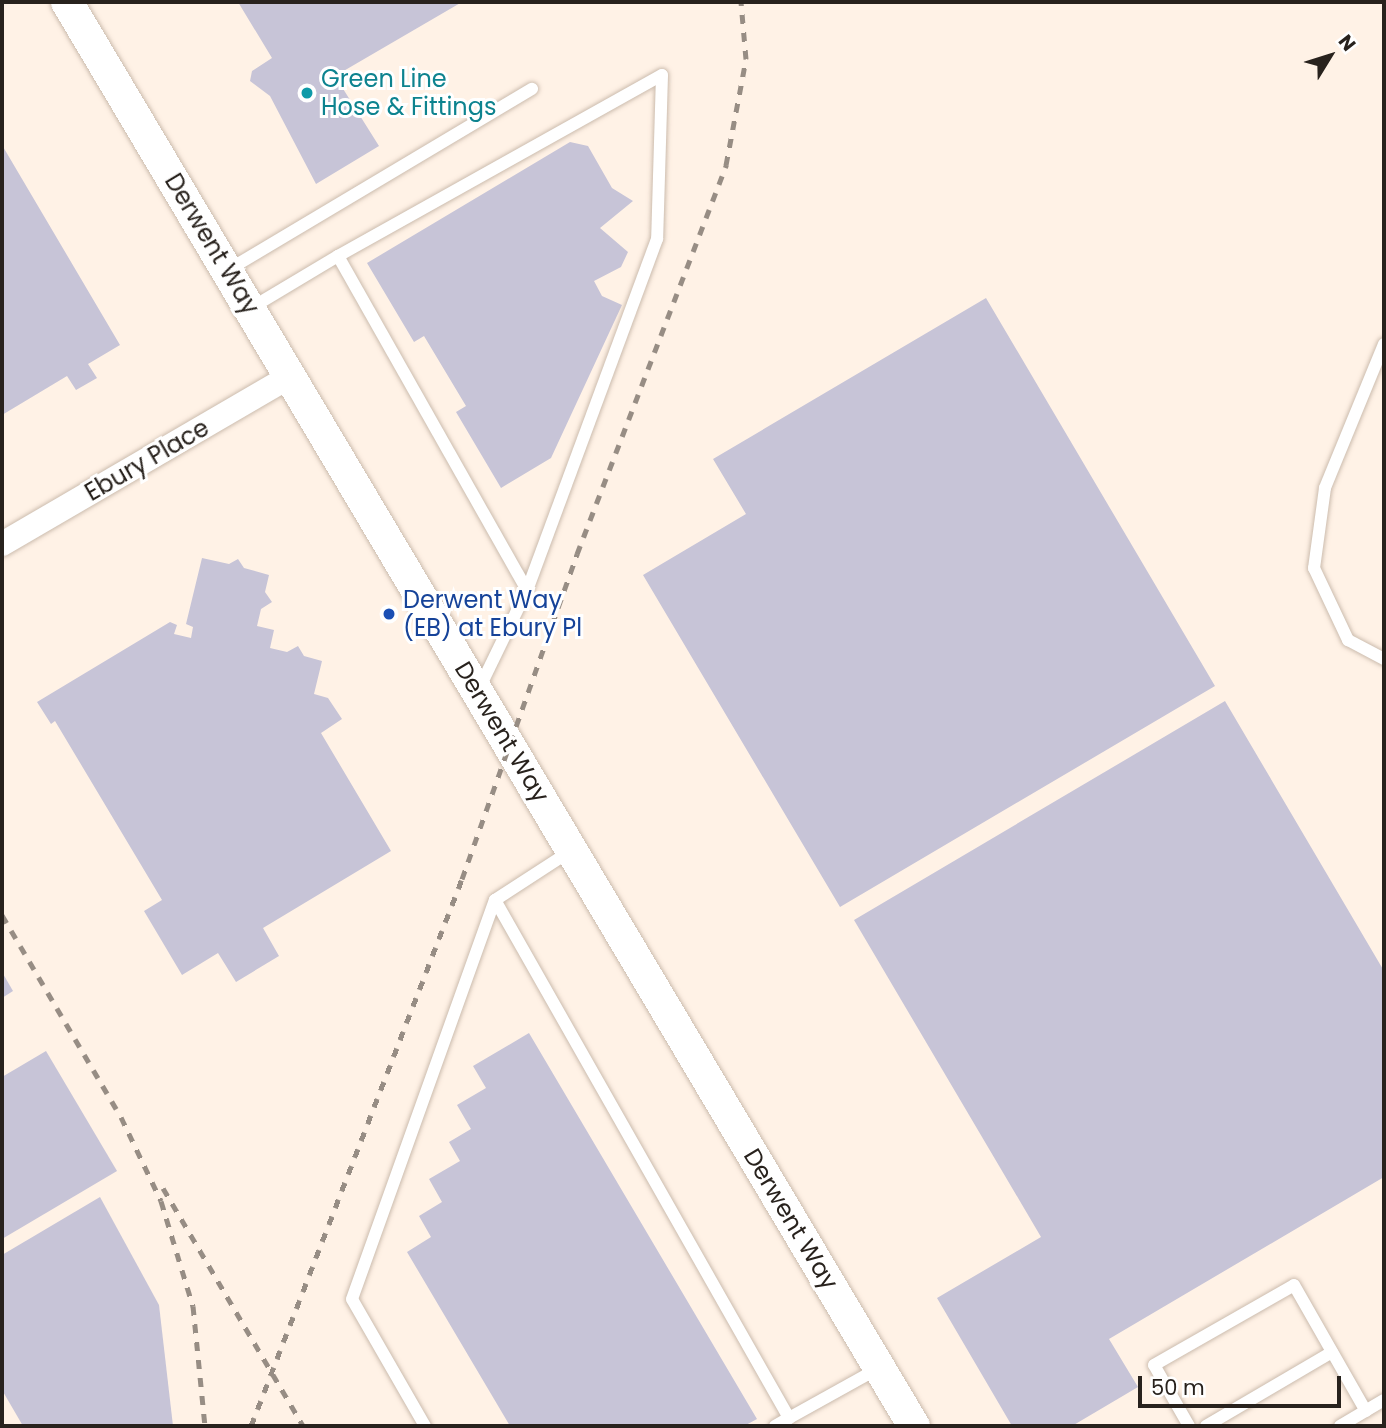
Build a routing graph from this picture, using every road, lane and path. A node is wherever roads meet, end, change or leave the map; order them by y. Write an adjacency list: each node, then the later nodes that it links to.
1 (67, 2): 4 (street, Derwent Way)
2 (532, 89): 4 (lane)
3 (338, 256): 5 (lane); 9 (lane); 9 (lane)
4 (228, 271): 5 (street, Derwent Way)
5 (251, 308): 7 (street, Derwent Way)
6 (1384, 344): 10 (lane)
7 (291, 376): 8 (street, Ebury Place); 11 (street, Derwent Way)
8 (2, 544)
9 (527, 590): 11 (lane)
10 (1384, 659)
11 (478, 691): 12 (street, Derwent Way)
12 (572, 850): 13 (lane); 15 (street, Derwent Way)
13 (495, 900): 18 (lane); 20 (lane)
14 (1332, 1352): 17 (lane); 22 (lane); 23 (lane)
15 (879, 1368): 18 (lane); 19 (street, Derwent Way)
16 (1384, 1400): 17 (lane)
17 (1366, 1411): 24 (lane)
18 (789, 1418): 21 (lane)
19 (906, 1424)
20 (425, 1426)
21 (775, 1426)
22 (1189, 1426)
23 (1206, 1426)
24 (1340, 1426)

